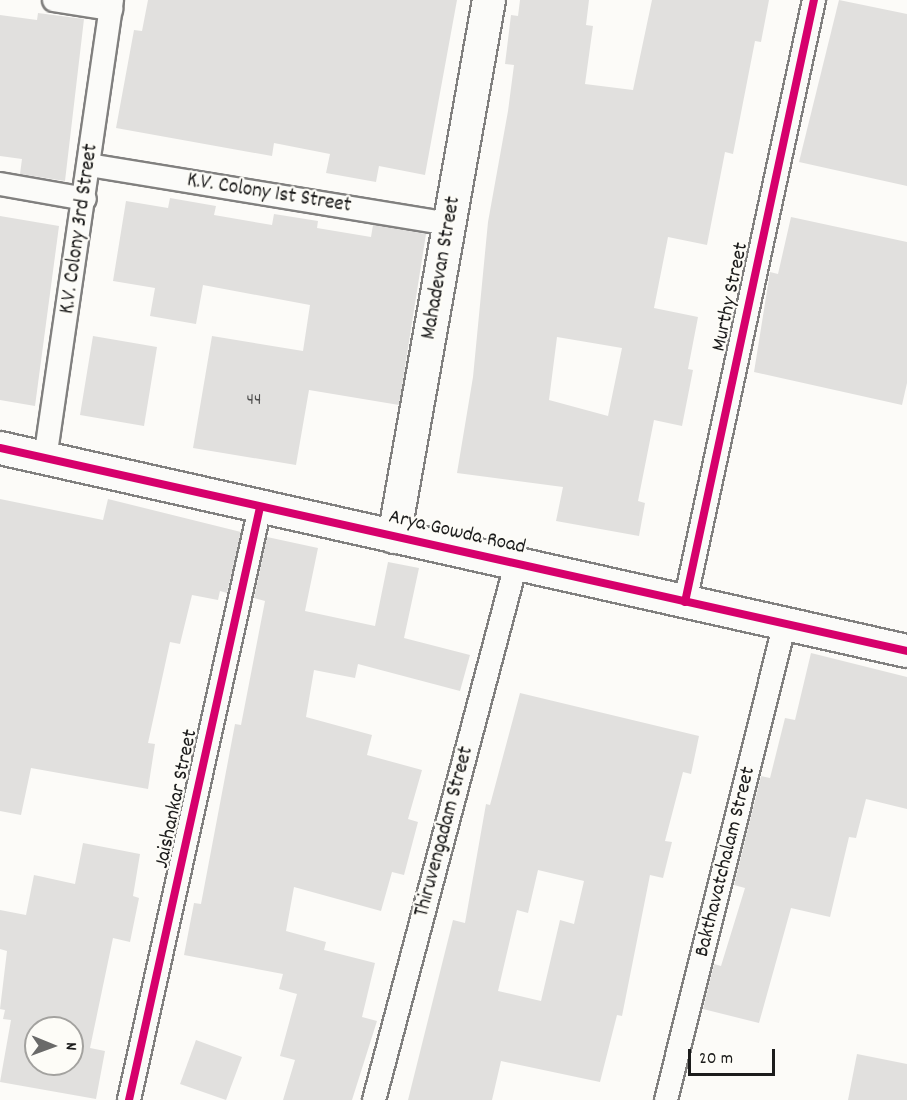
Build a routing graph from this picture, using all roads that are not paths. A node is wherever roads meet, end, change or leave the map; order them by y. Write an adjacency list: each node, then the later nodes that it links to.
1 (54, 0): 4 (street)
2 (489, 0): 8 (main road, Mahadevan Street)
3 (814, 0): 14 (street, Murthy Street)
4 (111, 5): 5 (street, K.V. Colony 3rd Street)
5 (89, 165): 7 (street, K.V. Colony 3rd Street); 8 (street, K.V. Colony 1st Street)
6 (0, 184): 7 (street)
7 (85, 199): 10 (street, K.V. Colony 3rd Street)
8 (450, 224): 12 (main road, Mahadevan Street)
9 (0, 448): 10 (main road, Arya Gowda Road)
10 (45, 459): 11 (main road, Arya Gowda Road)
11 (260, 507): 12 (main road, Arya Gowda Road); 17 (street, Jaishankar Street)
12 (394, 537): 13 (main road, Arya Gowda Road)
13 (516, 564): 14 (main road, Arya Gowda Road); 18 (street, Thiruvengadam Street)
14 (685, 602): 15 (main road, Arya Gowda Road)
15 (785, 624): 16 (main road, Arya Gowda Road); 19 (street, Bakthavatchalam Street)
16 (907, 651)
17 (129, 1100)
18 (374, 1100)
19 (666, 1100)

